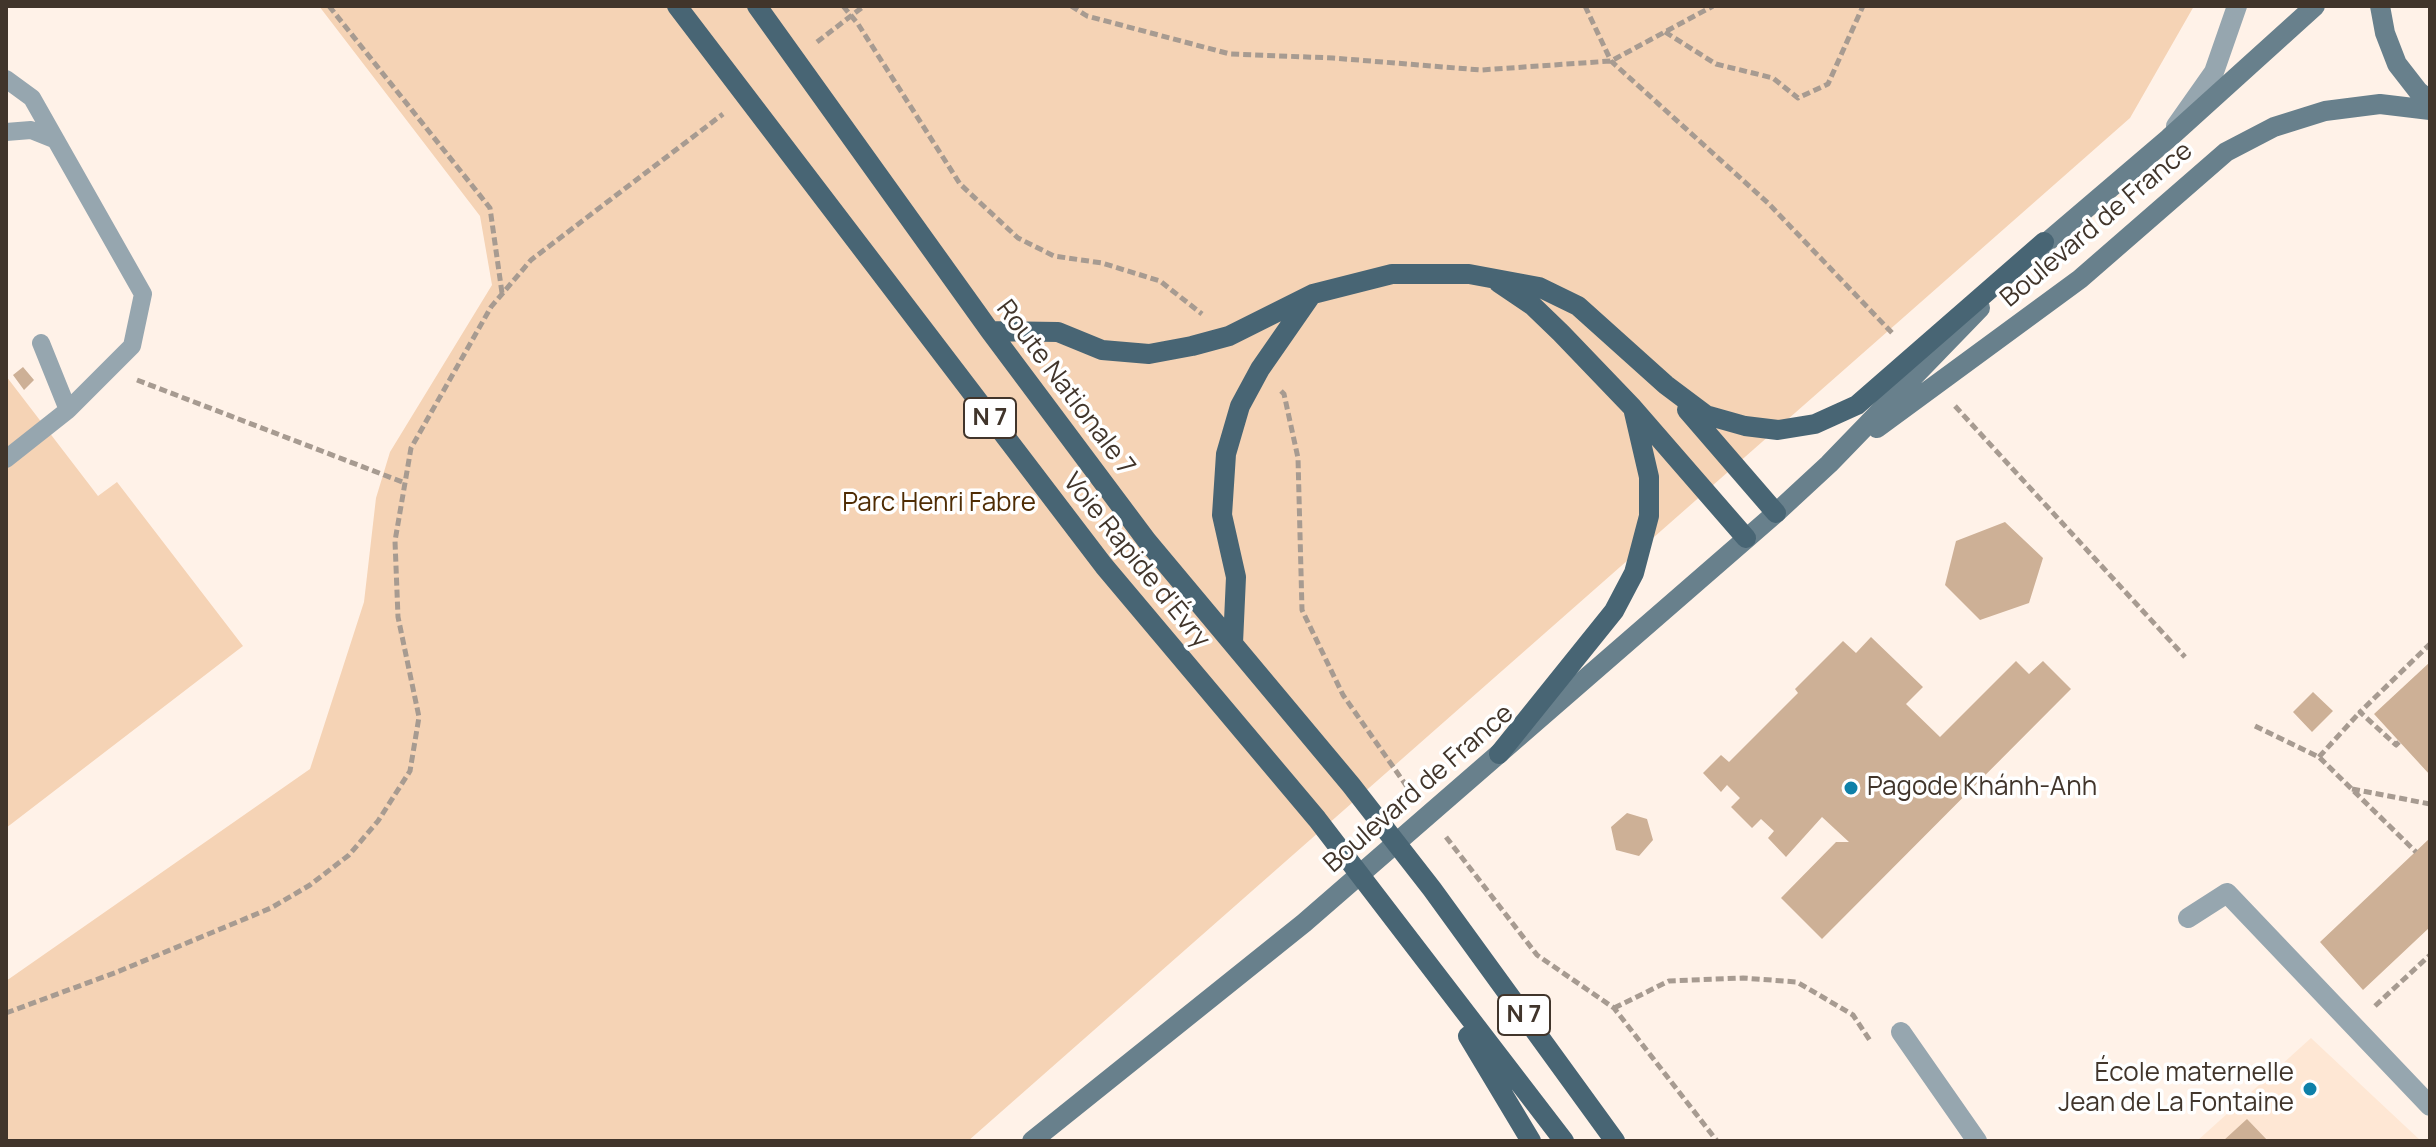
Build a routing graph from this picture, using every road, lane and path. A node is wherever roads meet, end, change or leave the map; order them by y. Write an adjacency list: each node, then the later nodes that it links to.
1 (329, 6): 24 (path)
2 (677, 6): 52 (main road, Voie Rapide d'Évry / N 7)
3 (757, 6): 27 (main road, Route Nationale 7 / N 7)
4 (864, 6): 13 (path)
5 (1071, 6): 14 (path)
6 (1585, 6): 14 (path)
7 (1713, 6): 12 (path)
8 (1863, 6): 12 (path)
9 (2237, 6): 20 (street)
10 (2315, 6): 20 (main road, Boulevard de France)
11 (2380, 6): 16 (main road)
12 (1665, 32): 14 (path)
13 (813, 45)
14 (1611, 61): 26 (path)
15 (6, 79): 21 (lane)
16 (2430, 101)
17 (2430, 110): 35 (main road, Boulevard de France)
18 (726, 112): 24 (path)
19 (6, 132): 21 (lane)
20 (2169, 138): 22 (main road, Boulevard de France)
21 (56, 140): 29 (lane)
22 (2044, 242): 30 (main road); 35 (main road, Boulevard de France)
23 (1496, 281): 25 (main road); 30 (main road); 31 (main road)
24 (502, 293): 36 (path)
25 (1313, 294): 27 (main road); 39 (main road)
26 (1862, 298)
27 (990, 331): 39 (main road, Route Nationale 7 / N 7)
28 (41, 343): 32 (lane)
29 (109, 369): 32 (lane); 36 (path)
30 (1666, 385): 37 (main road)
31 (1633, 408): 38 (main road); 45 (main road)
32 (68, 410): 34 (lane)
33 (1996, 452): 41 (path)
34 (6, 459)
35 (1829, 464): 37 (main road, Boulevard de France)
36 (405, 483): 55 (path)
37 (1776, 513): 38 (main road, Boulevard de France)
38 (1746, 538): 45 (main road, Boulevard de France)
39 (1233, 643): 62 (main road, Route Nationale 7 / N 7)
40 (2430, 644): 42 (path)
41 (2185, 657)
42 (2360, 712): 44 (path); 46 (path)
43 (2255, 726): 46 (path)
44 (2399, 742)
45 (1499, 754): 59 (main road, Boulevard de France)
46 (2319, 757): 47 (path)
47 (2351, 788): 48 (path); 49 (path)
48 (2430, 804)
49 (2416, 852)
50 (1464, 861): 54 (path)
51 (2188, 918): 56 (street)
52 (1419, 954): 60 (main road); 61 (main road, Voie Rapide d'Évry / N 7)
53 (2430, 955): 56 (path)
54 (1614, 1008): 57 (path); 63 (path)
55 (6, 1013)
56 (2353, 1026): 58 (street)
57 (1901, 1032): 64 (street)
58 (2430, 1106)
59 (1032, 1141)
60 (1531, 1141)
61 (1564, 1141)
62 (1615, 1141)
63 (1717, 1141)
64 (1977, 1141)

